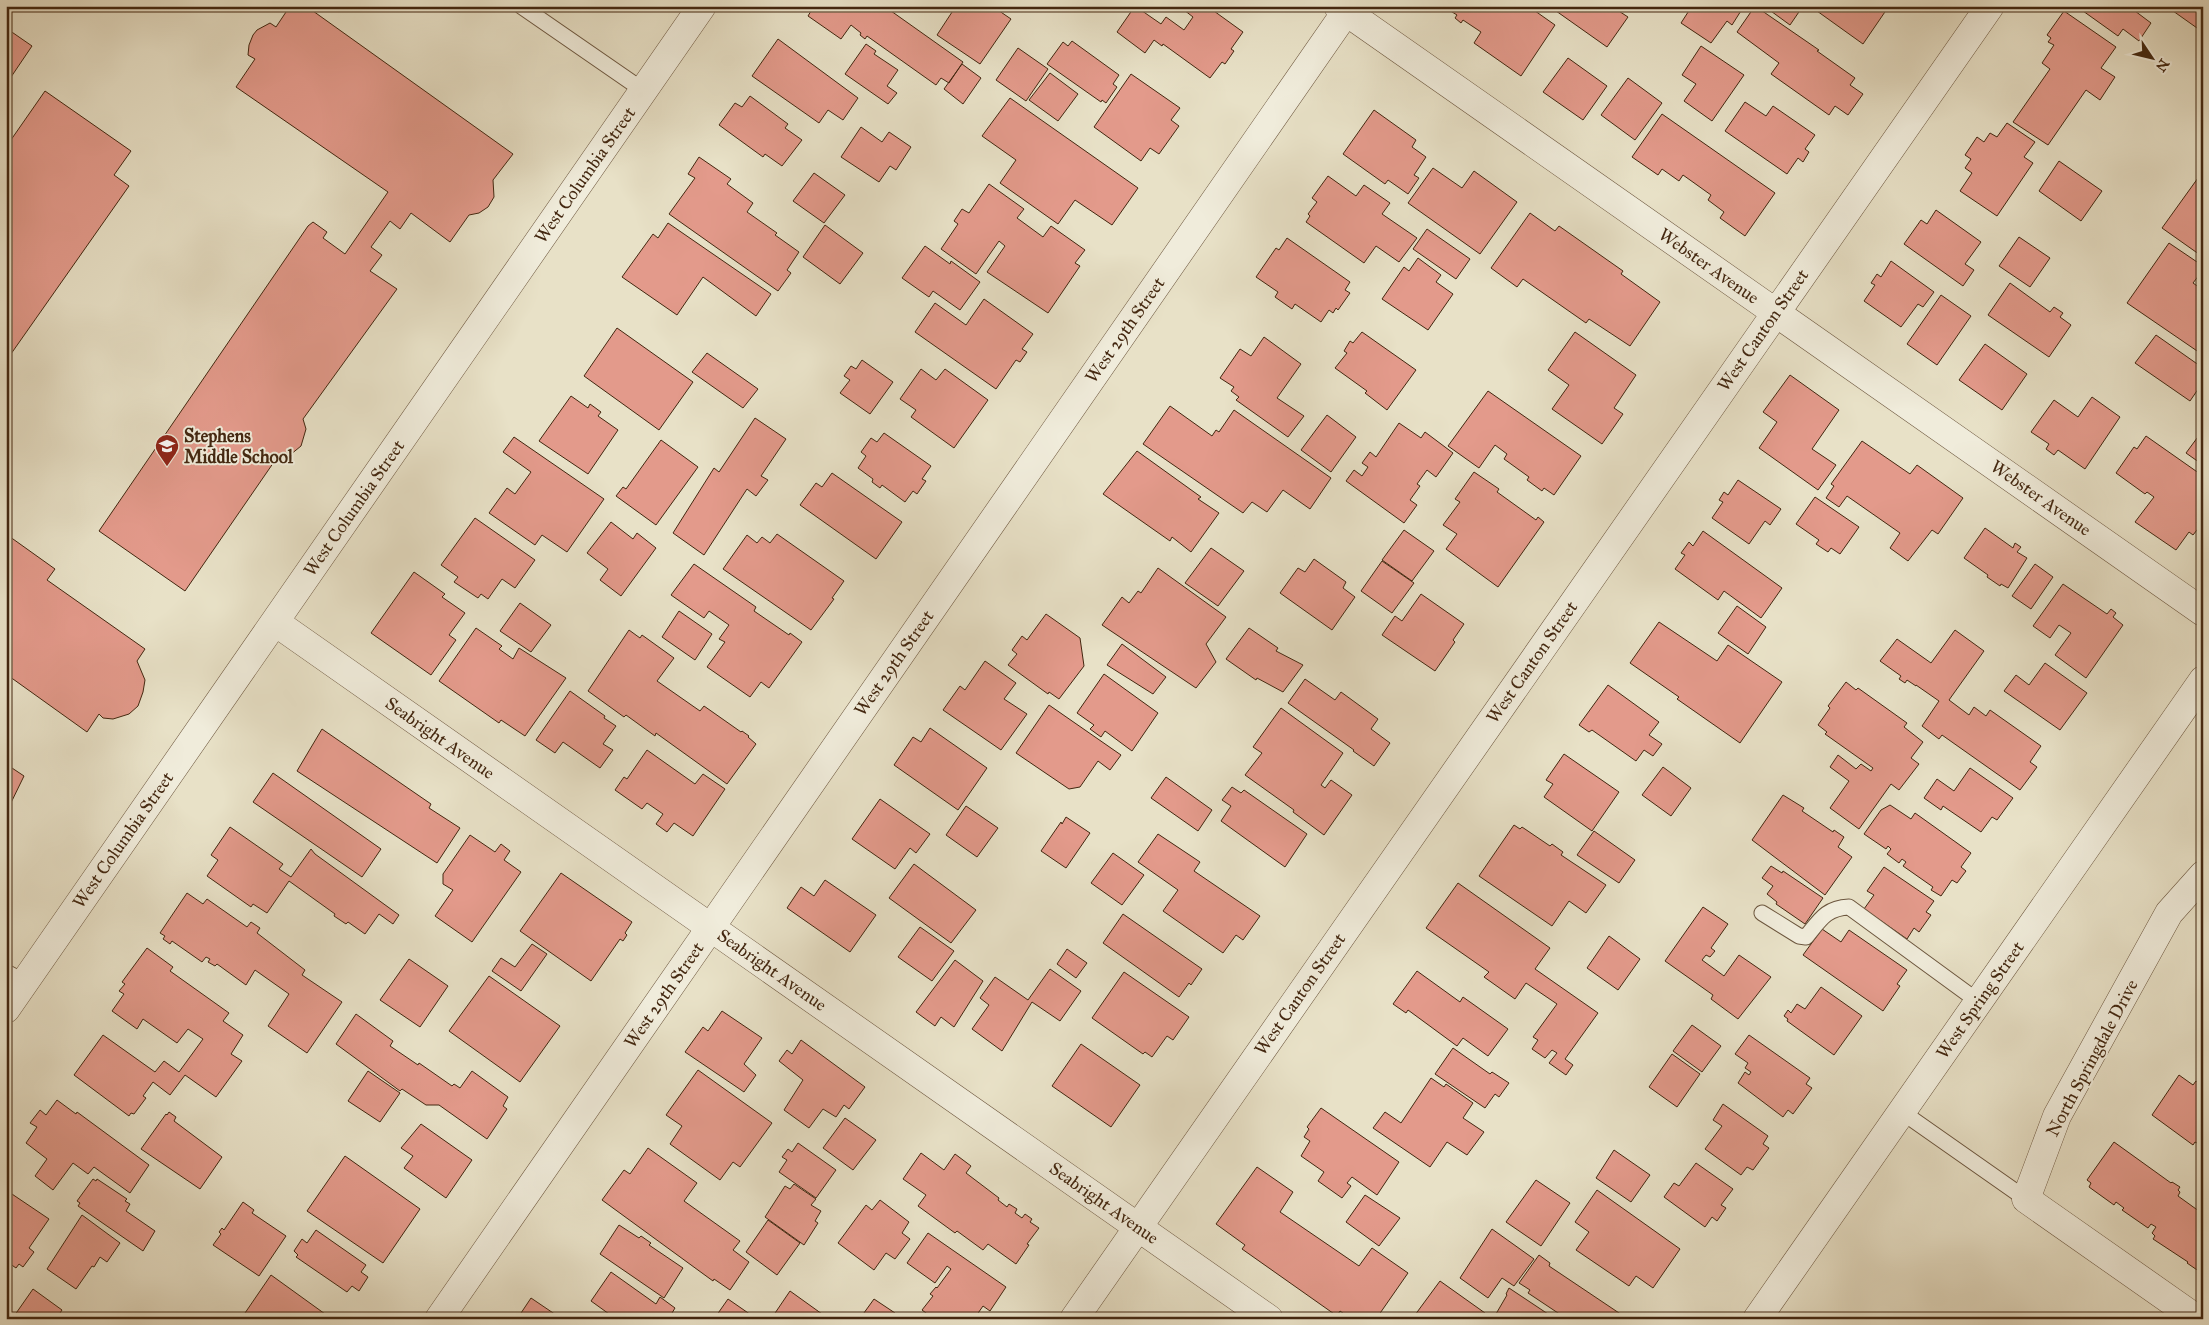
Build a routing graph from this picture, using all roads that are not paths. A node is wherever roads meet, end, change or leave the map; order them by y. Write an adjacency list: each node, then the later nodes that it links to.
1 (521, 6): 5 (lane)
2 (702, 6): 5 (street, West Columbia Street)
3 (1990, 6): 6 (street, West Canton Street)
4 (1344, 8): 6 (street, Webster Avenue); 12 (street, West 29th Street)
5 (644, 91): 8 (street, West Columbia Street)
6 (1776, 313): 7 (street, Webster Avenue); 18 (street, West Canton Street)
7 (2203, 612)
8 (275, 622): 12 (street, Seabright Avenue); 13 (street, West Columbia Street)
9 (2203, 680): 14 (street, West Spring Street)
10 (2203, 876): 17 (street, North Springdale Drive)
11 (1762, 913): 14 (lane)
12 (711, 927): 18 (street, Seabright Avenue); 19 (street, West 29th Street)
13 (16, 977): 15 (street, West Columbia Street)
14 (1979, 1002): 16 (street, West Spring Street)
15 (6, 1009)
16 (1902, 1112): 17 (lane); 22 (street, West Spring Street)
17 (2026, 1199): 23 (street)
18 (1138, 1226): 20 (street, West Canton Street); 21 (street, Seabright Avenue)
19 (439, 1319)
20 (1074, 1319)
21 (1269, 1319)
22 (1757, 1319)
23 (2197, 1319)

